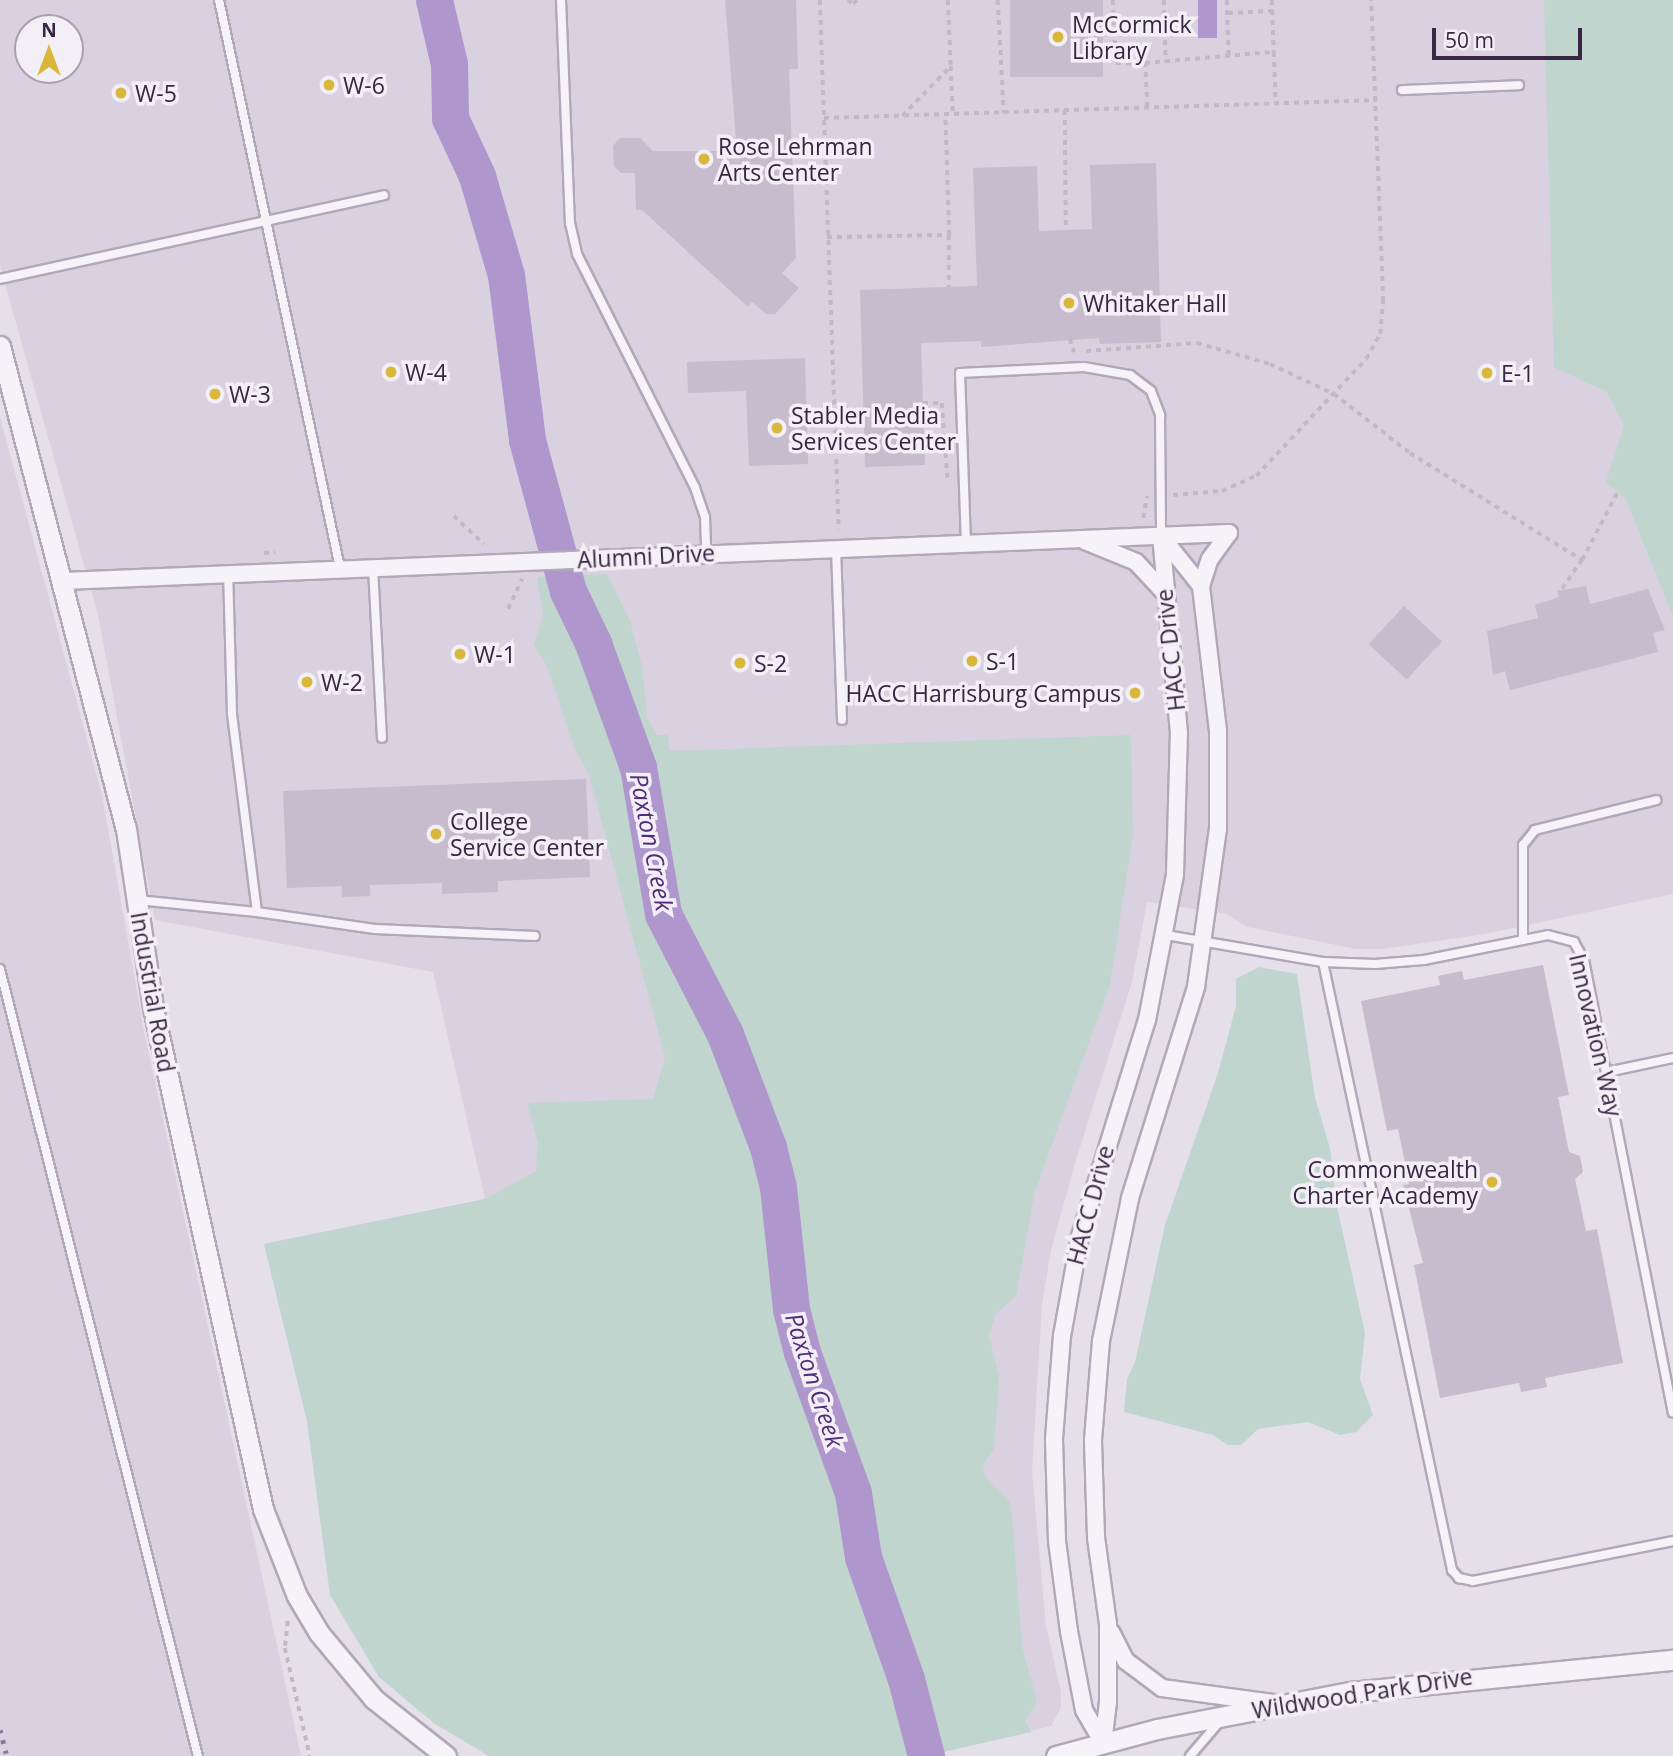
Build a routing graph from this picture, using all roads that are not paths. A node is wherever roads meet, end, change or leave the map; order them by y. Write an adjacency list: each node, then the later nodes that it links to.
1 (219, 0): 6 (lane)
2 (561, 0): 13 (lane)
3 (1519, 85): 4 (lane)
4 (1402, 90)
5 (384, 195): 6 (lane)
6 (267, 218): 7 (lane); 15 (lane)
7 (0, 279)
8 (0, 345): 17 (street, Industrial Road)
9 (1161, 536): 10 (street, Alumni Drive); 11 (lane); 18 (street, HACC Drive); 18 (street, Alumni Drive); 19 (street, HACC Drive)
10 (1079, 538): 11 (street, Alumni Drive); 19 (street)
11 (966, 544): 12 (street, Alumni Drive)
12 (836, 548): 13 (street, Alumni Drive); 20 (lane)
13 (706, 553): 14 (street, Alumni Drive)
14 (373, 567): 15 (street, Alumni Drive); 21 (lane)
15 (340, 568): 16 (street, Alumni Drive)
16 (228, 573): 17 (street, Alumni Drive); 24 (lane)
17 (64, 581): 23 (street, Industrial Road)
18 (1201, 586): 28 (street, HACC Drive)
19 (1163, 591): 25 (street, HACC Drive)
20 (842, 720)
21 (382, 738)
22 (1656, 800): 27 (lane)
23 (137, 900): 24 (lane); 41 (street, Industrial Road)
24 (257, 912): 26 (lane)
25 (1166, 935): 28 (lane, Innovation Way); 39 (street, HACC Drive)
26 (535, 936)
27 (1523, 940): 29 (lane, Innovation Way); 32 (lane, Innovation Way)
28 (1205, 942): 29 (lane, Innovation Way); 35 (street, HACC Drive)
29 (1323, 962): 34 (lane)
30 (0, 970): 40 (lane)
31 (1673, 1058): 32 (lane)
32 (1607, 1072): 33 (lane, Innovation Way)
33 (1673, 1412)
34 (1673, 1541)
35 (1108, 1625): 37 (street, HACC Drive); 39 (street, HACC Drive)
36 (1673, 1660): 37 (street, Wildwood Park Drive)
37 (1279, 1704): 38 (street, Wildwood Park Drive)
38 (1225, 1715): 39 (street, Wildwood Park Drive); 43 (lane)
39 (1104, 1749): 42 (street, Wildwood Park Drive)
40 (198, 1756)
41 (446, 1756)
42 (1056, 1756)
43 (1190, 1756)

